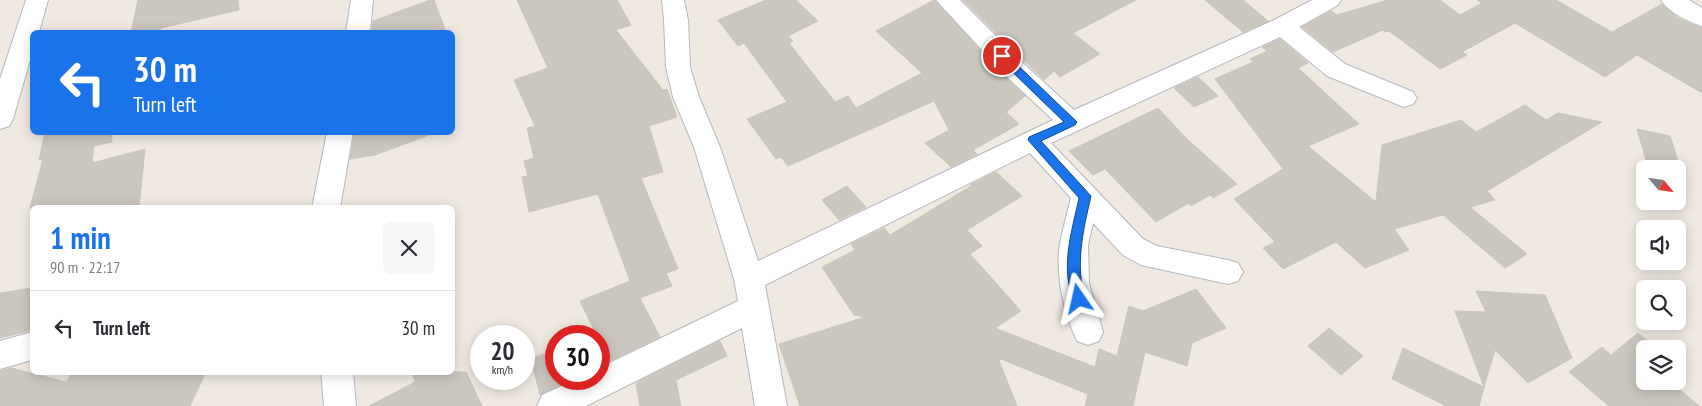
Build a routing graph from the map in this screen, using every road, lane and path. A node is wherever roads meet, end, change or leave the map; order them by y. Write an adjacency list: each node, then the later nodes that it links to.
1 (37, 0): 11 (street)
2 (362, 0): 9 (street)
3 (672, 0): 18 (street)
4 (947, 0): 12 (street)
5 (1672, 0): 7 (street)
6 (1323, 1): 8 (street)
7 (1702, 18)
8 (1282, 26): 10 (street); 12 (street)
9 (358, 30)
10 (1404, 98)
11 (0, 119)
12 (1071, 122): 14 (street)
13 (339, 135): 16 (street)
14 (1033, 140): 15 (street); 18 (street)
15 (1085, 196): 17 (street); 19 (street)
16 (327, 205)
17 (1228, 272)
18 (751, 294): 24 (street); 25 (street)
19 (1088, 332)
20 (30, 347): 21 (street)
21 (0, 355)
22 (337, 375): 23 (street)
23 (340, 406)
24 (553, 406)
25 (771, 406)

